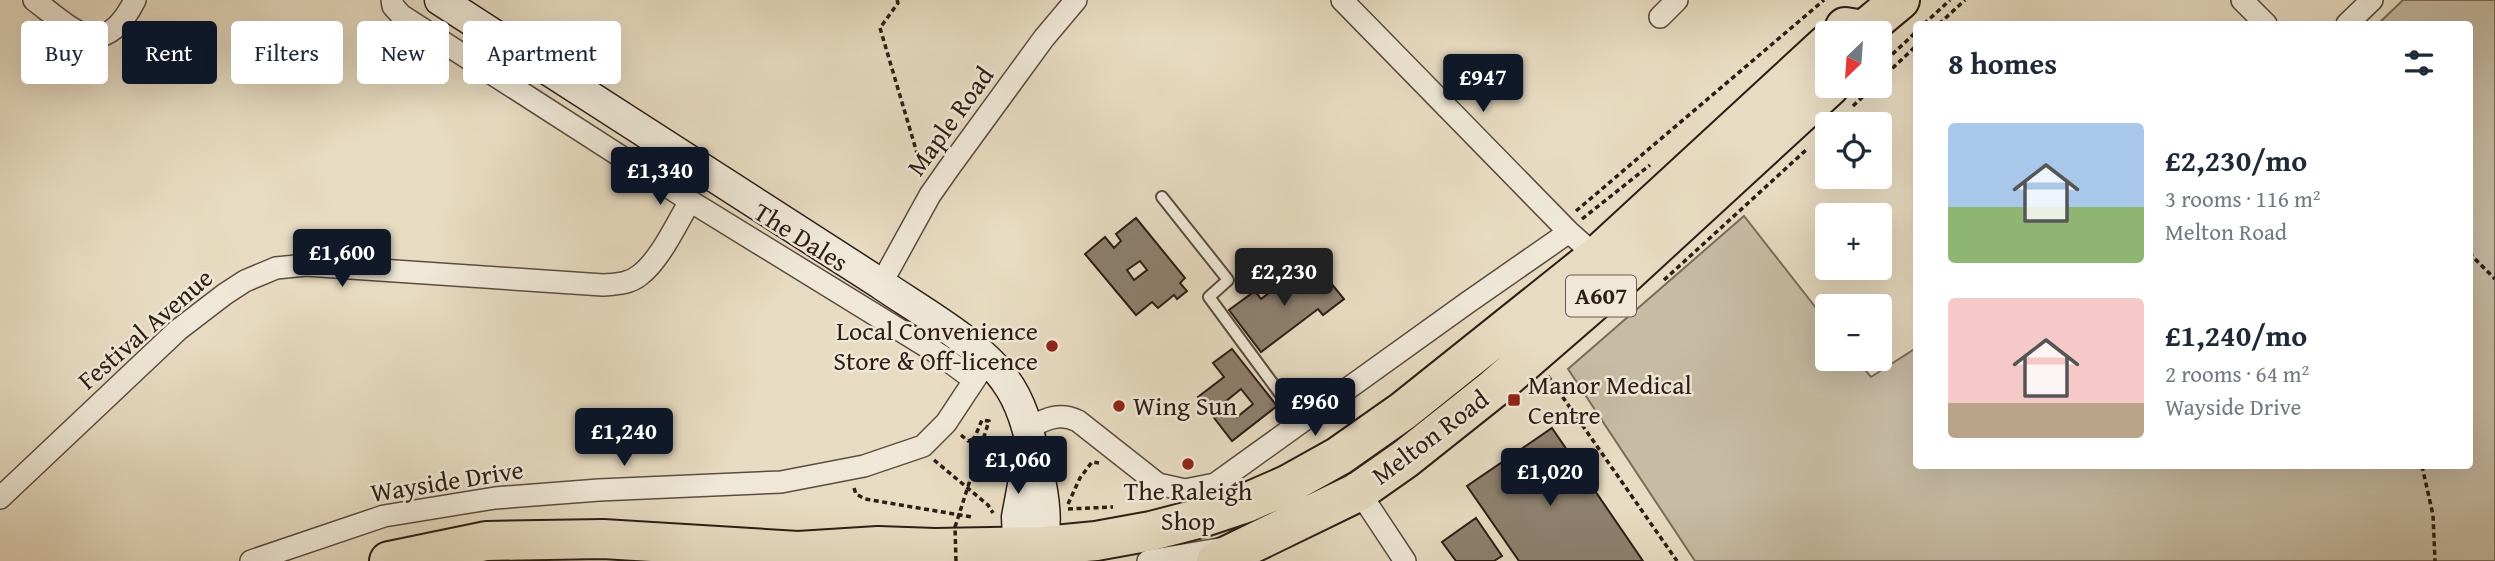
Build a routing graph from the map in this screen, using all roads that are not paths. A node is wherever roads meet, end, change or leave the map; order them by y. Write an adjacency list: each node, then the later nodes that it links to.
1 (34, 0): 2 (street)
2 (135, 0)
3 (392, 0): 20 (street, The Dales)
4 (440, 0): 22 (street)
5 (1076, 0): 22 (street, Maple Road)
6 (1342, 0): 21 (street)
7 (1677, 0): 12 (street)
8 (1900, 0): 14 (highway, Melton Road)
9 (1923, 0): 13 (highway, Melton Road / A607)
10 (2242, 0): 15 (street)
11 (2372, 0): 16 (street)
12 (1660, 17)
13 (1856, 21)
14 (1875, 21)
15 (2263, 21)
16 (2350, 21)
17 (1815, 52): 21 (highway, Melton Road / A607)
18 (1815, 96): 21 (highway, Melton Road / A607)
19 (1162, 197): 24 (lane)
20 (690, 201): 23 (street, The Dales); 28 (street, Festival Avenue)
21 (1587, 248): 24 (street); 26 (highway, Melton Road / A607); 27 (highway, Melton Road / A607)
22 (881, 284): 23 (street)
23 (981, 370): 25 (street); 32 (street, Wayside Drive)
24 (1301, 422): 25 (street)
25 (1030, 435): 31 (street)
26 (1339, 456): 27 (street); 31 (highway, Melton Road / A607)
27 (1358, 492): 29 (highway, Melton Road / A607); 37 (street)
28 (0, 498)
29 (1255, 543): 35 (street); 36 (highway, Melton Road / A607)
30 (798, 551): 31 (highway, A607); 33 (highway, A607); 34 (street, A607)
31 (1030, 555)
32 (251, 561)
33 (389, 561)
34 (836, 561)
35 (1148, 561)
36 (1216, 561)
37 (1405, 561)

